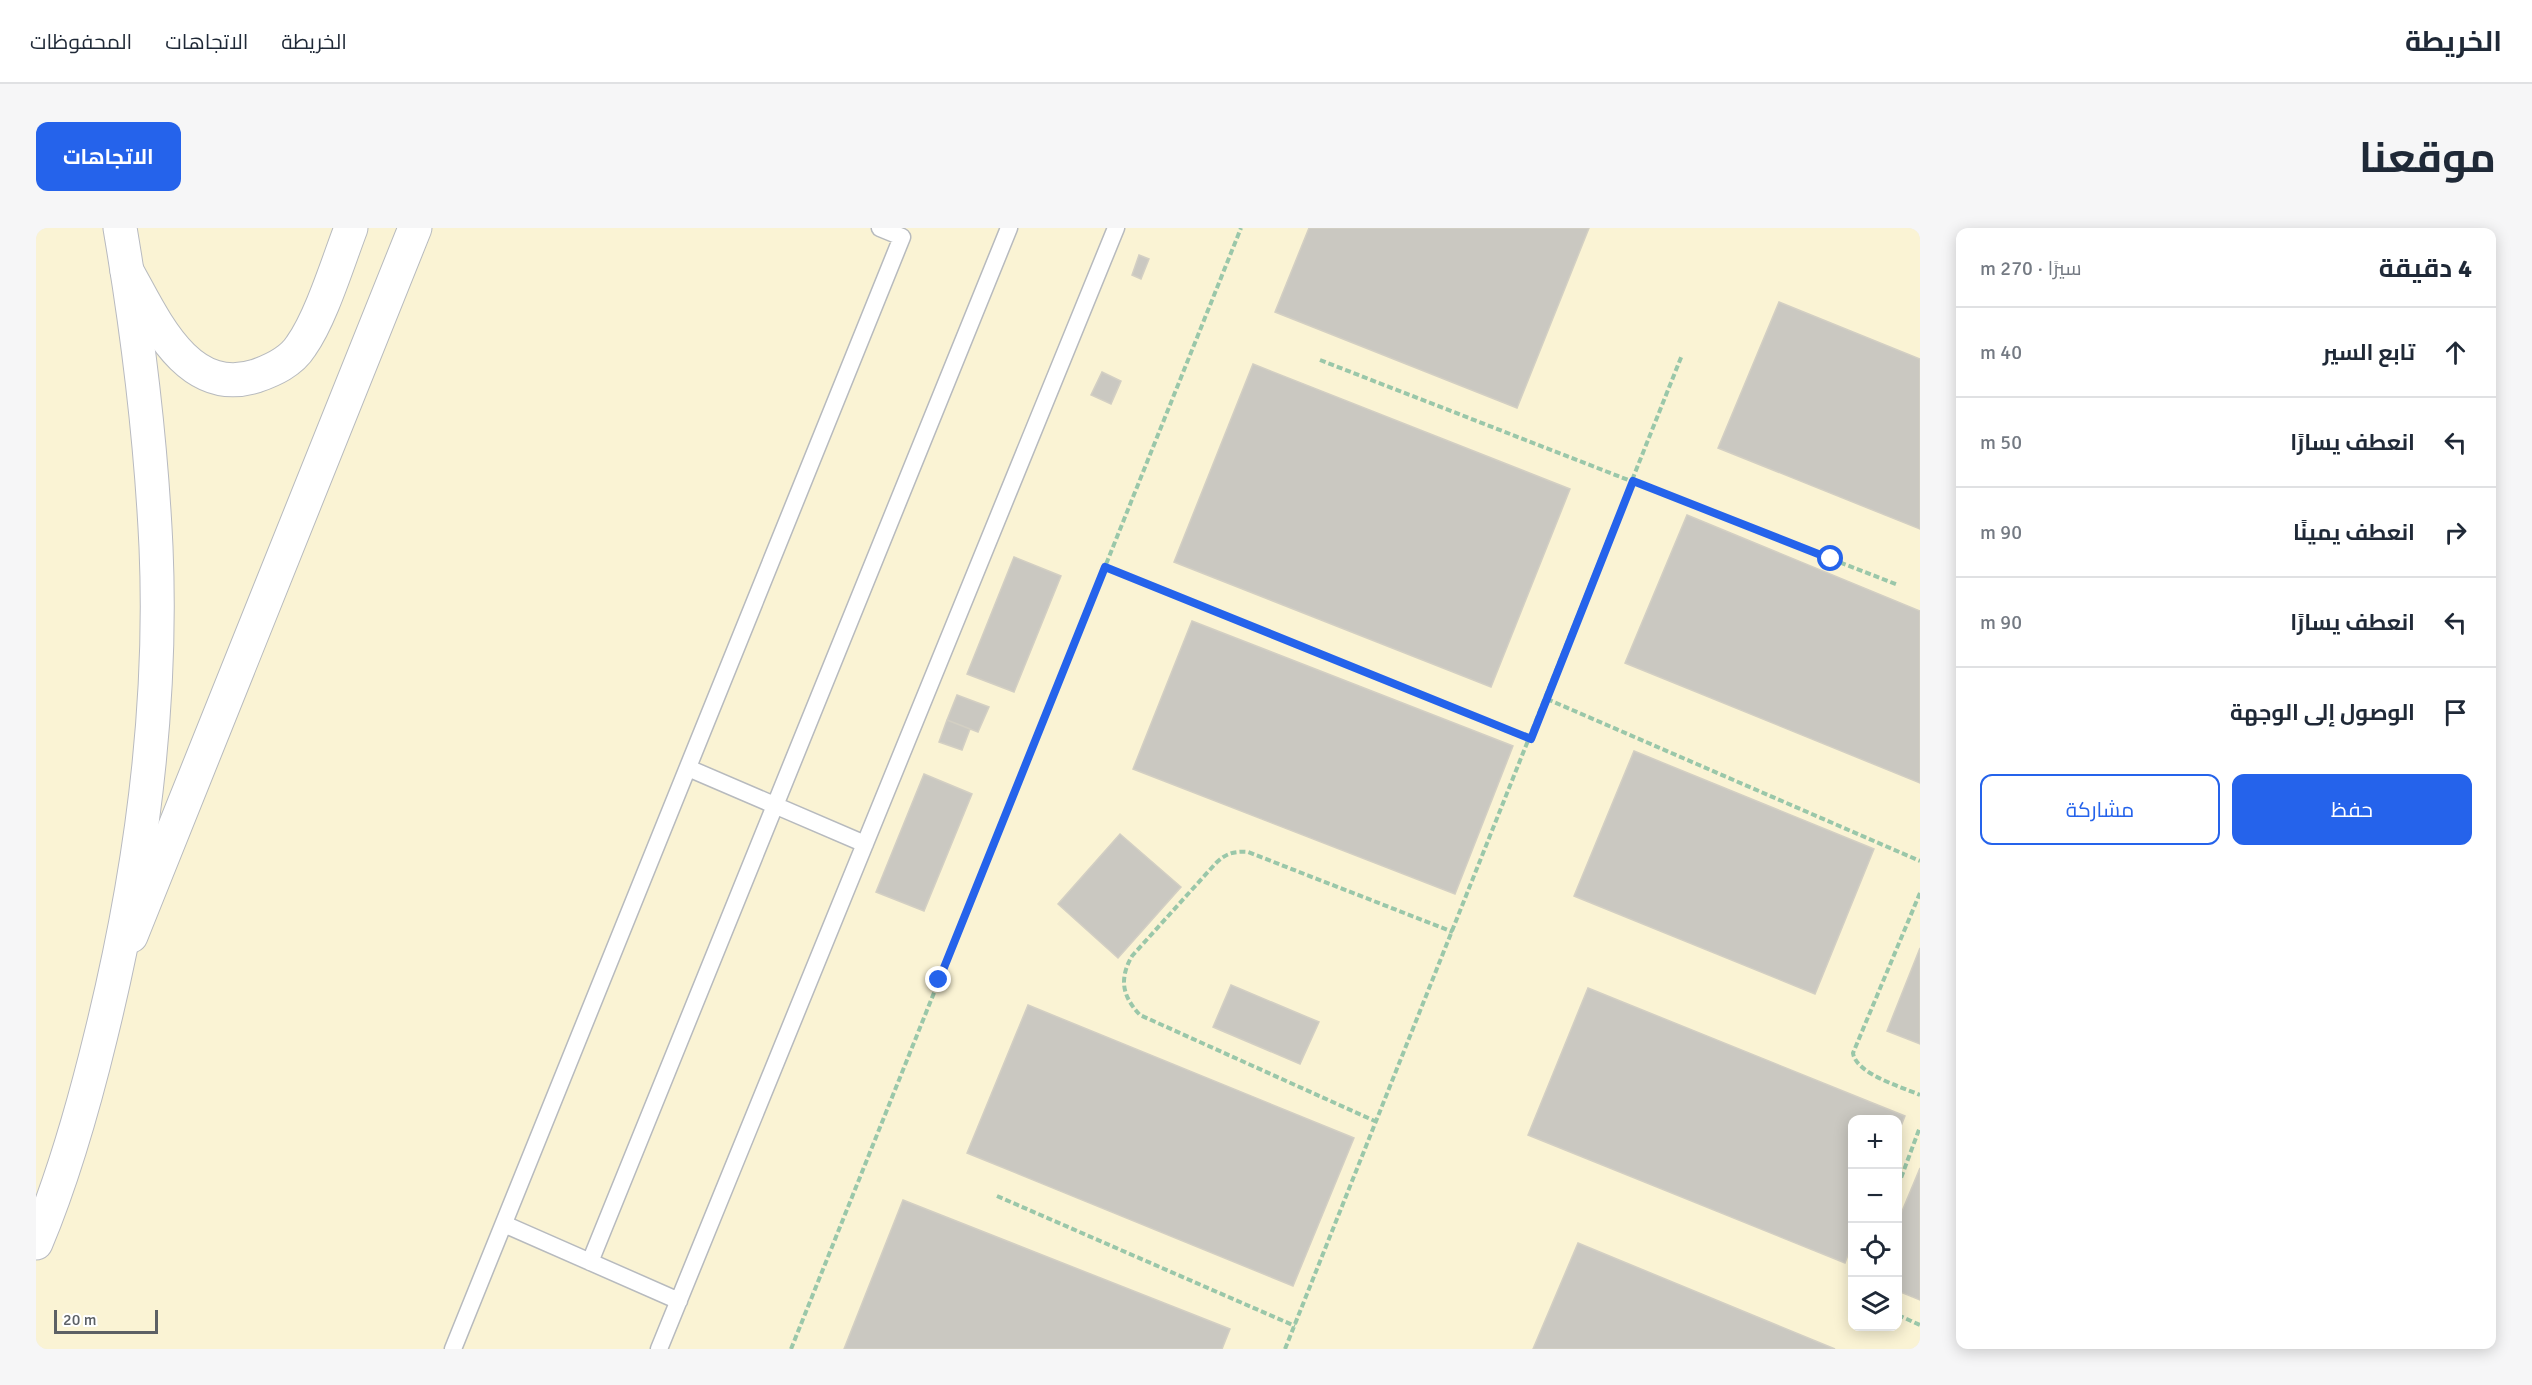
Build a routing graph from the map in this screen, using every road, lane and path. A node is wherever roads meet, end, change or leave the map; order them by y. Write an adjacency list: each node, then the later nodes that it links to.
1 (120, 228): 8 (street)
2 (351, 228): 8 (street)
3 (415, 228): 22 (street)
4 (880, 228): 16 (lane)
5 (1009, 228): 17 (lane)
6 (1116, 228): 18 (lane)
7 (1241, 228): 12 (path)
8 (127, 271): 22 (street)
9 (1682, 355): 11 (path)
10 (1320, 360): 11 (path)
11 (1633, 481): 13 (path); 14 (path)
12 (1105, 567): 15 (path); 37 (path)
13 (1898, 585)
14 (1547, 699): 15 (path); 19 (path)
15 (1531, 739): 21 (path)
16 (688, 768): 17 (lane); 28 (lane)
17 (775, 805): 18 (lane); 30 (lane)
18 (865, 844): 31 (lane)
19 (1920, 861)
20 (1920, 893): 23 (path)
21 (1453, 932): 24 (path); 24 (path)
22 (118, 968): 29 (street)
23 (1920, 1095)
24 (1377, 1122): 34 (path)
25 (1920, 1127): 26 (path)
26 (1902, 1175)
27 (997, 1197): 34 (path)
28 (504, 1224): 30 (lane); 35 (lane)
29 (36, 1243)
30 (590, 1262): 31 (lane)
31 (679, 1301): 36 (lane)
32 (1902, 1317): 33 (path)
33 (1920, 1325)
34 (1295, 1326): 38 (path)
35 (453, 1349)
36 (659, 1349)
37 (791, 1349)
38 (1286, 1349)

